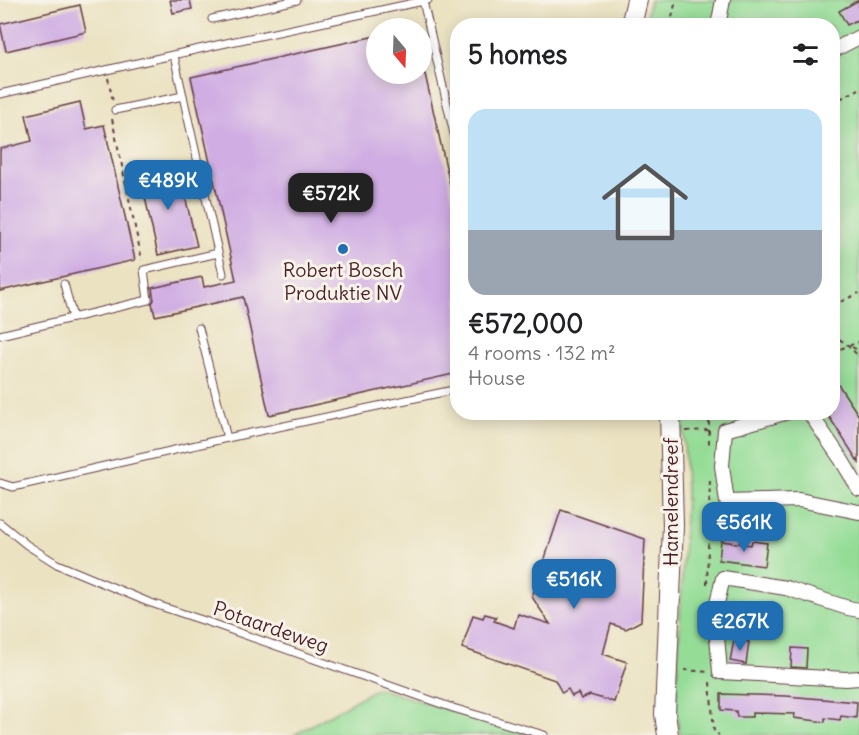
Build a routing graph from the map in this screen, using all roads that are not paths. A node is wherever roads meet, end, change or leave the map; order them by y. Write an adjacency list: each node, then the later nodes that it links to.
1 (297, 0): 7 (lane)
2 (637, 0): 5 (street)
3 (723, 0): 6 (street)
4 (425, 1): 10 (lane); 14 (lane)
5 (633, 18)
6 (720, 18)
7 (212, 19)
8 (859, 37): 9 (street)
9 (840, 47)
10 (174, 56): 11 (lane); 12 (lane)
11 (0, 94)
12 (183, 96): 13 (lane); 15 (lane)
13 (115, 110)
14 (450, 115)
15 (218, 253): 16 (lane); 18 (lane)
16 (223, 274)
17 (64, 284): 18 (lane)
18 (73, 318): 20 (lane)
19 (199, 328): 25 (lane)
20 (0, 335)
21 (450, 391): 25 (lane)
22 (670, 420): 33 (street, Hamelendreef)
23 (760, 420): 28 (street)
24 (814, 420): 27 (street)
25 (228, 438): 26 (lane)
26 (0, 483)
27 (859, 489)
28 (859, 512)
29 (0, 523): 32 (lane, Potaardeweg)
30 (859, 610): 31 (street)
31 (859, 678)
32 (544, 735)
33 (668, 735)

